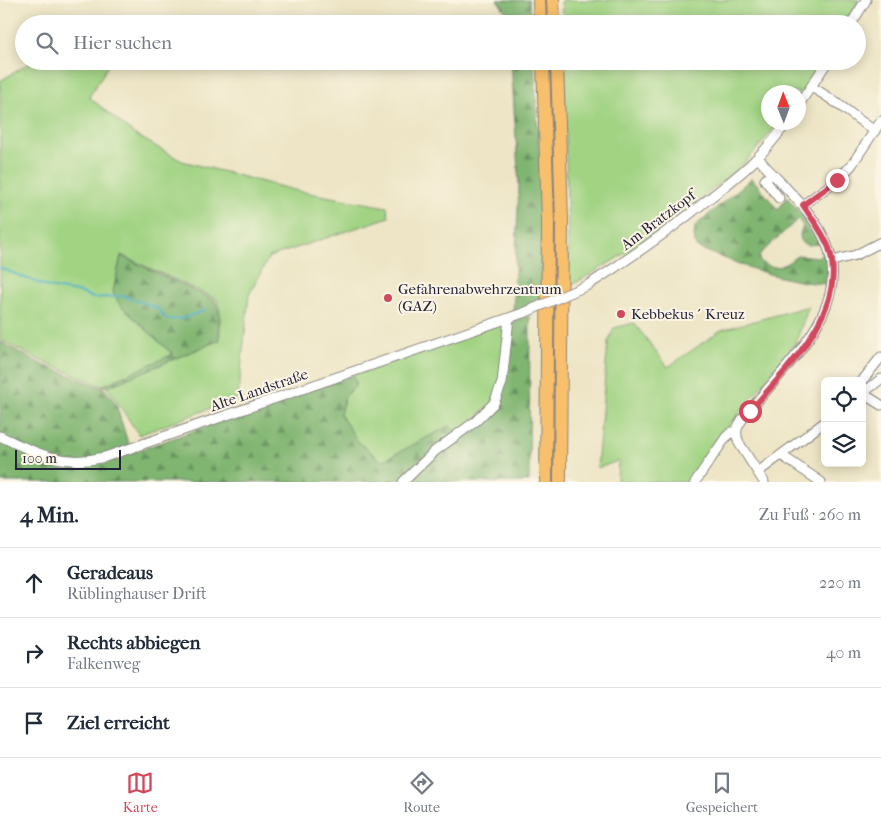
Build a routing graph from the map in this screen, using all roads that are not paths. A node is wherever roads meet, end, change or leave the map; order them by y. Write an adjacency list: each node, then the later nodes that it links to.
1 (539, 0): 4 (highway)
2 (552, 0): 5 (highway)
3 (866, 0): 6 (street)
4 (540, 15)
5 (553, 15)
6 (857, 15)
7 (543, 70): 35 (highway)
8 (557, 70): 36 (highway)
9 (822, 70): 10 (street)
10 (811, 86): 11 (street); 14 (street)
11 (806, 94)
12 (881, 121): 14 (street)
13 (781, 130): 15 (street, Am Bratzkopf)
14 (875, 131): 18 (street)
15 (759, 159): 16 (street); 21 (street, Am Bratzkopf, bridge)
16 (772, 173): 17 (street); 18 (street)
17 (779, 198)
18 (803, 205): 20 (street)
19 (881, 242): 20 (street)
20 (832, 261): 30 (street)
21 (526, 312): 22 (street, Alte Landstraße)
22 (509, 318): 31 (street, Alte Landstraße); 34 (street)
23 (881, 357): 24 (street)
24 (865, 377)
25 (881, 379): 26 (street)
26 (866, 390)
27 (866, 396): 28 (street)
28 (881, 405)
29 (821, 425): 32 (street)
30 (737, 431): 33 (street); 37 (street)
31 (0, 436)
32 (782, 455): 33 (street); 39 (street)
33 (758, 472): 38 (street)
34 (403, 482)
35 (546, 482)
36 (560, 482)
37 (695, 482)
38 (764, 482)
39 (820, 482)

